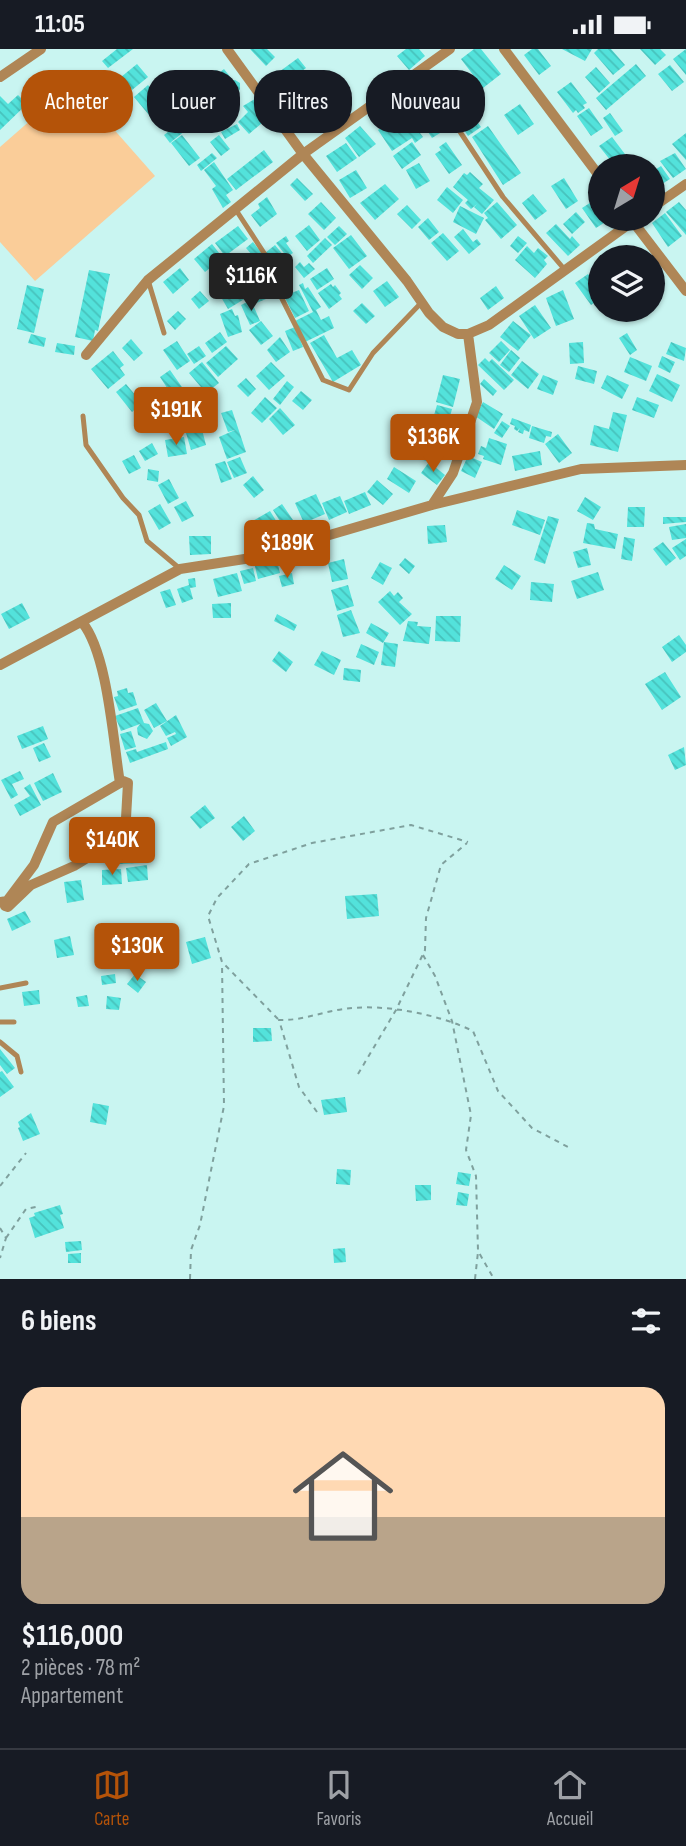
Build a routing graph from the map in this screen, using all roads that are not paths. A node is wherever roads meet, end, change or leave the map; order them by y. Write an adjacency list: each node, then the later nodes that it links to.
1 (41, 49): 6 (street)
2 (226, 49): 9 (street)
3 (450, 49): 5 (street)
4 (504, 49): 10 (street)
5 (421, 70)
6 (0, 77)
7 (366, 109): 9 (street)
8 (461, 133): 16 (lane)
9 (303, 154): 13 (street); 19 (street)
10 (588, 161)
11 (686, 184): 12 (street)
12 (665, 199)
13 (236, 210): 17 (street); 19 (lane)
14 (619, 231): 16 (street)
15 (642, 231): 18 (street)
16 (565, 270): 21 (street)
17 (148, 280): 20 (lane); 22 (street)
18 (686, 291)
19 (422, 302): 21 (street)
20 (164, 333)
21 (468, 334): 25 (street)
22 (86, 355)
23 (83, 416): 26 (lane)
24 (686, 465): 25 (street)
25 (432, 505): 26 (street)
26 (180, 569): 27 (street)
27 (82, 622): 28 (street); 29 (street)
28 (0, 664)
29 (120, 783): 30 (street); 30 (street)
30 (0, 904)
31 (26, 983): 32 (lane)
32 (0, 988)
33 (0, 1022): 34 (lane)
34 (15, 1022)
35 (0, 1042): 36 (lane)
36 (21, 1072)

